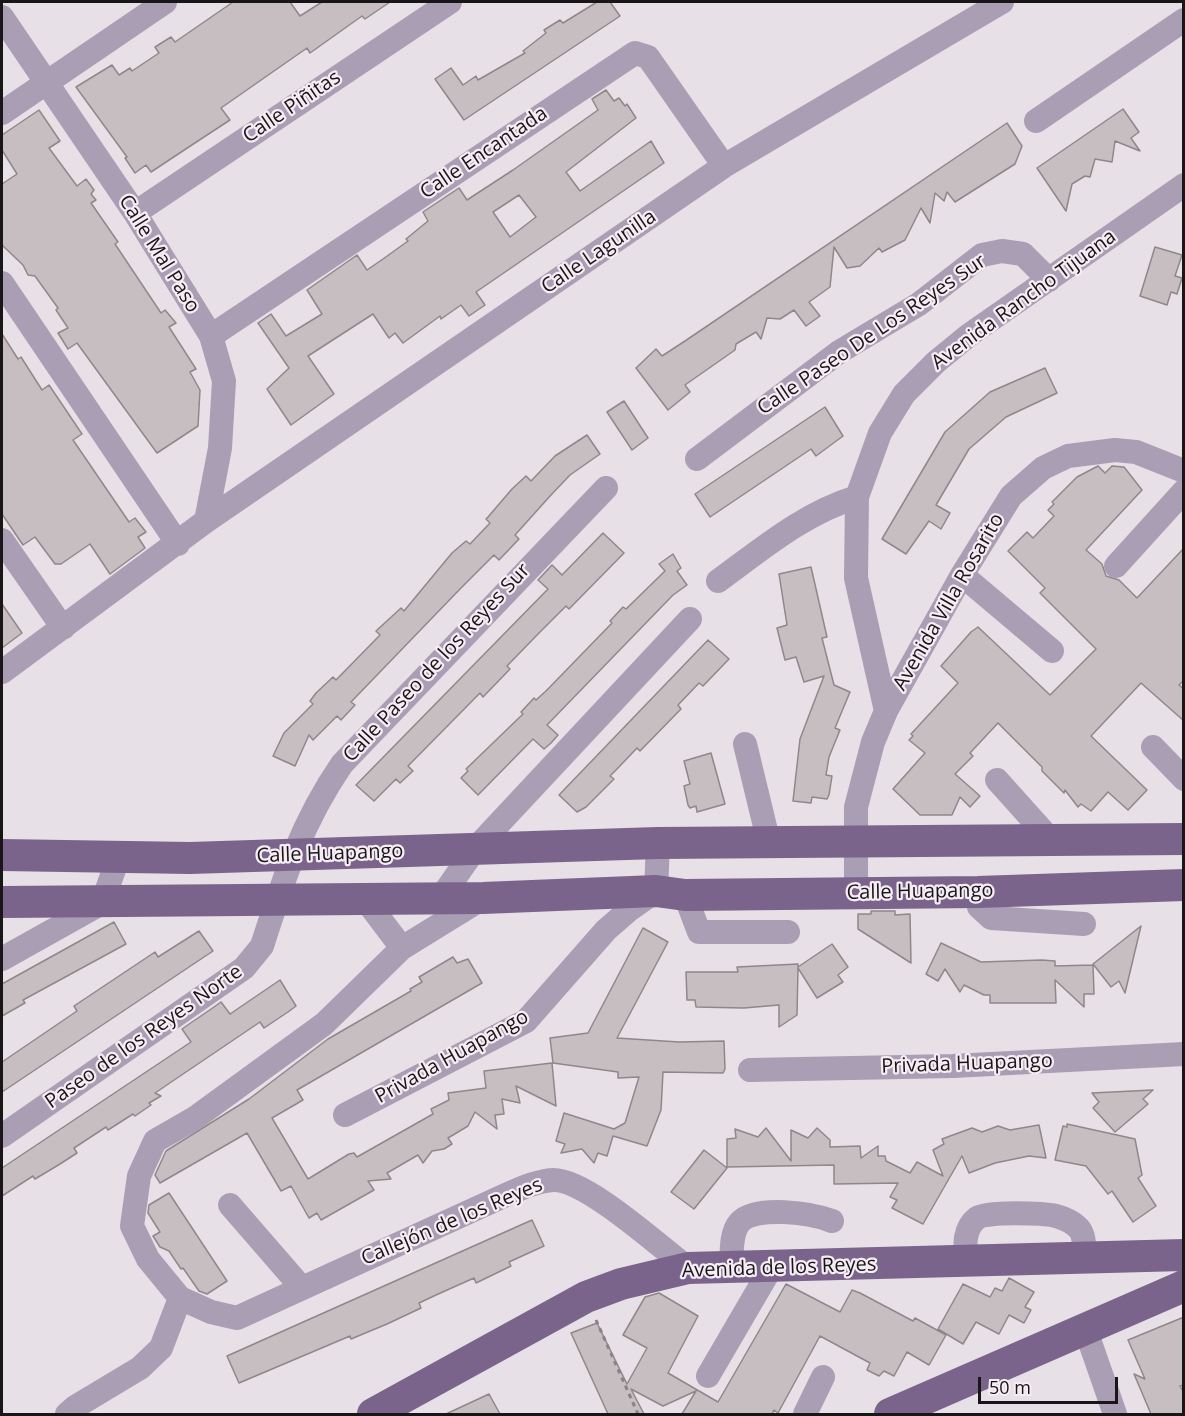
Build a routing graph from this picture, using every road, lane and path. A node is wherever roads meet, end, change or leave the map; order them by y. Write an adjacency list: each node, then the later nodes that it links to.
1 (165, 2): 6 (street)
2 (450, 2): 11 (street, Calle Piñitas)
3 (1002, 2): 9 (street, Calle Lagunilla)
4 (2, 17): 6 (street, Calle Mal Paso)
5 (1184, 20): 8 (street)
6 (45, 84): 7 (street); 11 (street, Calle Mal Paso)
7 (2, 113)
8 (1036, 121)
9 (724, 166): 14 (street, Calle Encantada); 20 (street, Calle Lagunilla)
10 (1184, 185): 12 (street, Avenida Rancho Tijuana)
11 (135, 213): 14 (street, Calle Mal Paso)
12 (1050, 279): 15 (street, Calle Paseo De Los Reyes Sur); 19 (street, Avenida Rancho Tijuana)
13 (2, 283): 22 (street)
14 (210, 336): 20 (street, Calle Mal Paso)
15 (697, 459)
16 (1184, 471): 24 (street, Avenida Villa Rosarito)
17 (606, 488): 43 (street, Calle Paseo de los Reyes Sur)
18 (1184, 491): 23 (street)
19 (856, 497): 25 (street); 30 (street, Avenida Rancho Tijuana)
20 (206, 521): 22 (street, Calle Lagunilla)
21 (2, 540): 27 (street)
22 (178, 544): 27 (street, Calle Lagunilla)
23 (1116, 566)
24 (962, 575): 28 (street); 30 (street, Avenida Villa Rosarito)
25 (718, 581)
26 (690, 619): 40 (street)
27 (63, 628): 29 (street, Calle Lagunilla)
28 (1052, 651)
29 (2, 672)
30 (886, 711): 39 (street, Avenida Villa Rosarito)
31 (745, 744): 38 (street)
32 (1153, 747): 33 (street)
33 (1184, 779)
34 (997, 780): 35 (street)
35 (1050, 839): 36 (main road, Calle Huapango); 39 (main road, Calle Huapango)
36 (1184, 839)
37 (658, 843): 38 (main road, Calle Huapango); 40 (main road, Calle Huapango); 46 (street)
38 (769, 843): 39 (main road, Calle Huapango)
39 (854, 843): 47 (street, Avenida Villa Rosarito)
40 (475, 849): 43 (main road, Calle Huapango); 50 (street)
41 (2, 855): 42 (main road, Calle Huapango)
42 (119, 856): 43 (main road, Calle Huapango); 53 (street)
43 (291, 856): 51 (street, Paseo de los Reyes Norte)
44 (1184, 885): 45 (main road, Calle Huapango)
45 (978, 892): 47 (main road, Calle Huapango); 54 (street)
46 (671, 893): 47 (main road, Calle Huapango); 48 (main road, Calle Huapango); 55 (street); 60 (street, Privada Huapango)
47 (856, 894)
48 (483, 898): 50 (main road, Calle Huapango); 56 (street)
49 (365, 899): 50 (main road, Calle Huapango); 51 (main road, Calle Huapango); 56 (street)
50 (440, 899)
51 (275, 900): 53 (main road, Calle Huapango); 61 (street, Paseo de los Reyes Norte)
52 (2, 902): 53 (main road, Calle Huapango)
53 (102, 903): 57 (street)
54 (1084, 924)
55 (788, 932)
56 (402, 948): 73 (street)
57 (2, 958)
58 (1184, 1054): 59 (street, Privada Huapango)
59 (750, 1070)
60 (345, 1115)
61 (2, 1136)
62 (230, 1205): 71 (street)
63 (832, 1221): 68 (street)
64 (1184, 1255): 65 (main road, Avenida de los Reyes)
65 (1085, 1258): 66 (main road, Avenida de los Reyes); 66 (street)
66 (966, 1262): 69 (main road, Avenida de los Reyes)
67 (688, 1268): 68 (main road, Avenida de los Reyes); 71 (street, Callejón de los Reyes); 72 (main road, Avenida de los Reyes)
68 (731, 1268): 69 (main road, Avenida de los Reyes)
69 (771, 1268): 75 (street)
70 (1184, 1286): 74 (main road)
71 (302, 1288): 73 (street, Callejón de los Reyes)
72 (586, 1297): 78 (main road, Avenida de los Reyes); 79 (path)
73 (180, 1298): 77 (street)
74 (1085, 1328): 81 (main road); 82 (street)
75 (708, 1376)
76 (823, 1377): 80 (street)
77 (67, 1414)
78 (373, 1414)
79 (638, 1414)
80 (805, 1414)
81 (890, 1414)
82 (1116, 1414)

